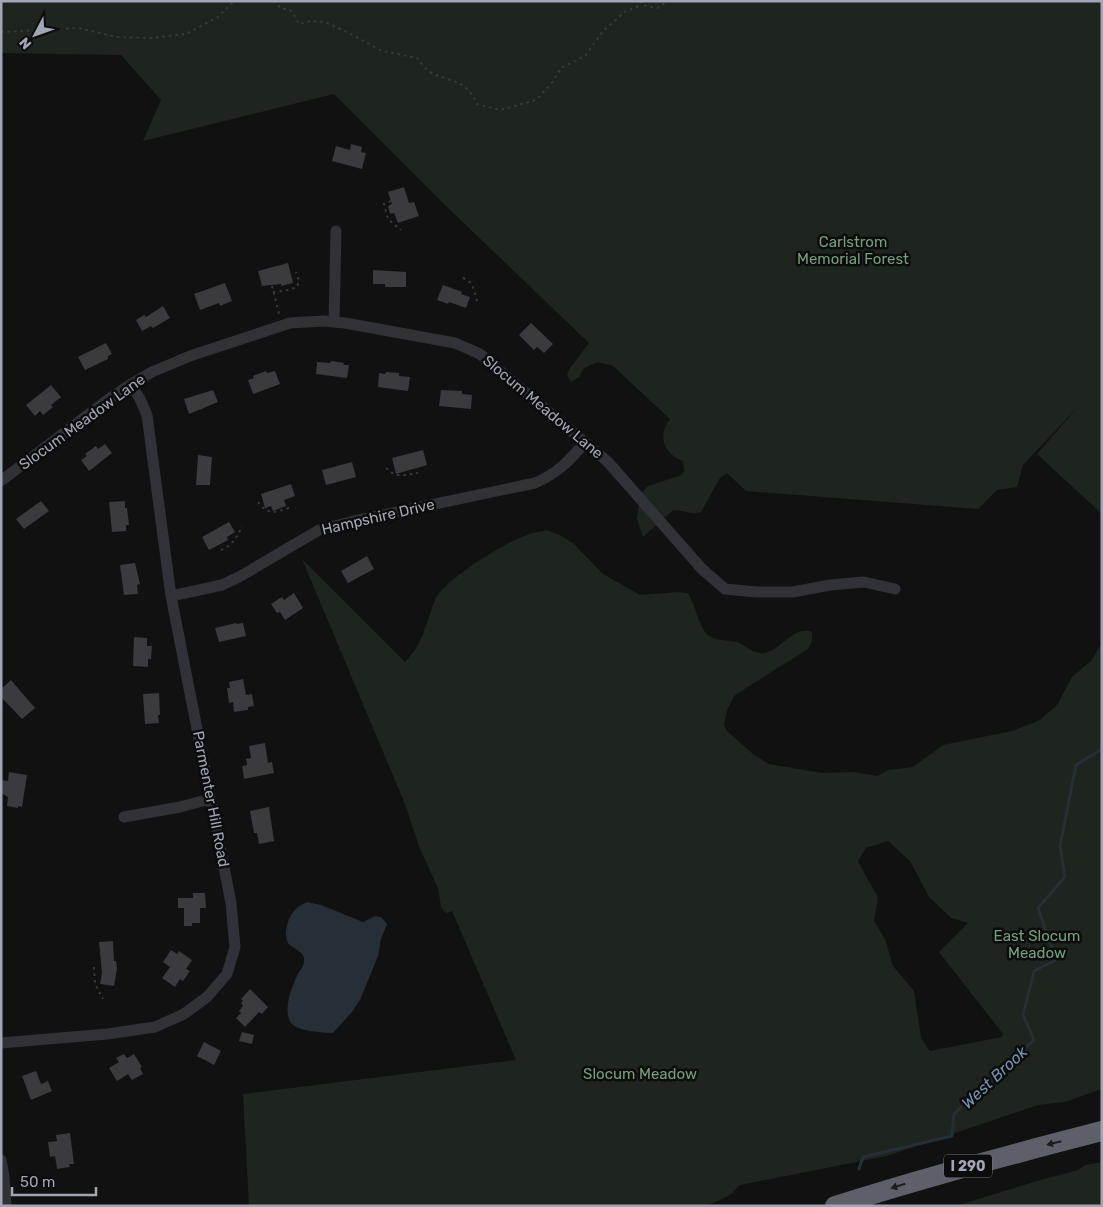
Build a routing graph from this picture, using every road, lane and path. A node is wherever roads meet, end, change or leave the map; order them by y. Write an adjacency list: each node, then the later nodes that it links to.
1 (234, 1): 6 (path)
2 (273, 1): 5 (path)
3 (640, 1): 5 (path)
4 (668, 1): 5 (path)
5 (642, 5)
6 (1, 32)
7 (391, 201): 8 (path)
8 (400, 230)
9 (336, 231): 16 (street)
10 (296, 272): 13 (path)
11 (463, 278): 14 (path)
12 (272, 286): 13 (path)
13 (274, 292): 15 (path)
14 (477, 301)
15 (279, 314)
16 (334, 322): 17 (street, Slocum Meadow Lane); 18 (street, Slocum Meadow Lane)
17 (131, 384): 21 (street, Slocum Meadow Lane); 27 (street, Parmenter Hill Road)
18 (584, 443): 26 (street, Slocum Meadow Lane); 27 (street, Hampshire Drive)
19 (386, 468): 20 (path)
20 (418, 473)
21 (1, 481)
22 (258, 502): 23 (path)
23 (289, 508)
24 (242, 526): 25 (path)
25 (220, 550)
26 (895, 589)
27 (171, 596): 28 (street, Parmenter Hill Road)
28 (210, 799): 29 (street); 32 (street, Parmenter Hill Road)
29 (124, 816)
30 (94, 968): 31 (path)
31 (103, 999)
32 (1, 1043)
33 (1102, 1132): 36 (highway, I 290, one-way to 36)
34 (1, 1160): 35 (street)
35 (6, 1206)
36 (835, 1206)

